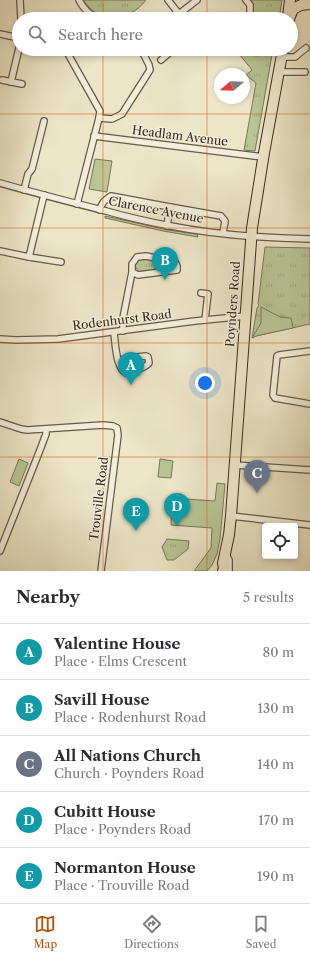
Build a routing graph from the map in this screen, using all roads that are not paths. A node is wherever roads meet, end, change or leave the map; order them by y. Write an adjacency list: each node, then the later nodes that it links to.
1 (20, 0): 9 (street)
2 (79, 0): 10 (street)
3 (168, 0): 11 (street)
4 (197, 0): 12 (street)
5 (246, 0): 13 (street)
6 (290, 0): 14 (highway)
7 (304, 0): 8 (highway)
8 (310, 4): 15 (highway)
9 (21, 12)
10 (86, 12)
11 (177, 12)
12 (182, 12)
13 (250, 12)
14 (289, 12)
15 (292, 12)
16 (0, 34): 17 (street)
17 (12, 37)
18 (306, 48): 19 (street)
19 (298, 55)
20 (17, 56): 29 (street)
21 (69, 56): 31 (street)
22 (145, 56): 31 (street)
23 (166, 56): 25 (street)
24 (281, 56): 26 (highway, Poynders Road)
25 (161, 60)
26 (278, 72): 27 (street); 34 (highway, Poynders Road)
27 (305, 72)
28 (2, 80): 29 (street)
29 (11, 82): 30 (street)
30 (22, 84)
31 (100, 118): 33 (street)
32 (44, 121): 36 (street)
33 (94, 136): 34 (street, Headlam Avenue); 38 (street)
34 (263, 157): 43 (highway, Poynders Road)
35 (0, 183): 36 (street, Clarence Avenue)
36 (24, 190): 37 (street, Clarence Avenue)
37 (44, 195): 38 (street, Clarence Avenue); 46 (street)
38 (77, 204): 40 (street, Clarence Avenue)
39 (170, 207): 40 (street); 41 (street); 42 (street)
40 (100, 210): 41 (street, Clarence Avenue)
41 (167, 226): 42 (street, Clarence Avenue)
42 (223, 233): 43 (street, Clarence Avenue)
43 (251, 236): 44 (street, Clarence Avenue); 50 (highway, Poynders Road)
44 (310, 239)
45 (0, 251): 46 (street)
46 (29, 256): 47 (street)
47 (61, 262)
48 (132, 272): 48 (street); 52 (street)
49 (201, 293): 51 (street)
50 (246, 316): 51 (street, Rodenhurst Road); 60 (highway, Poynders Road)
51 (205, 320): 52 (street, Rodenhurst Road)
52 (123, 331): 53 (street, Rodenhurst Road)
53 (114, 332): 54 (street, Rodenhurst Road); 56 (street)
54 (0, 339)
55 (310, 351): 57 (street)
56 (118, 361): 56 (street)
57 (310, 404)
58 (0, 422): 59 (street)
59 (46, 430): 64 (street); 66 (street, Trouville Road)
60 (235, 465): 61 (street); 62 (highway, Poynders Road)
61 (310, 470)
62 (231, 516): 63 (street); 65 (highway, Poynders Road)
63 (310, 525)
64 (0, 551)
65 (225, 565): 67 (highway)
66 (101, 571)
67 (215, 571)

